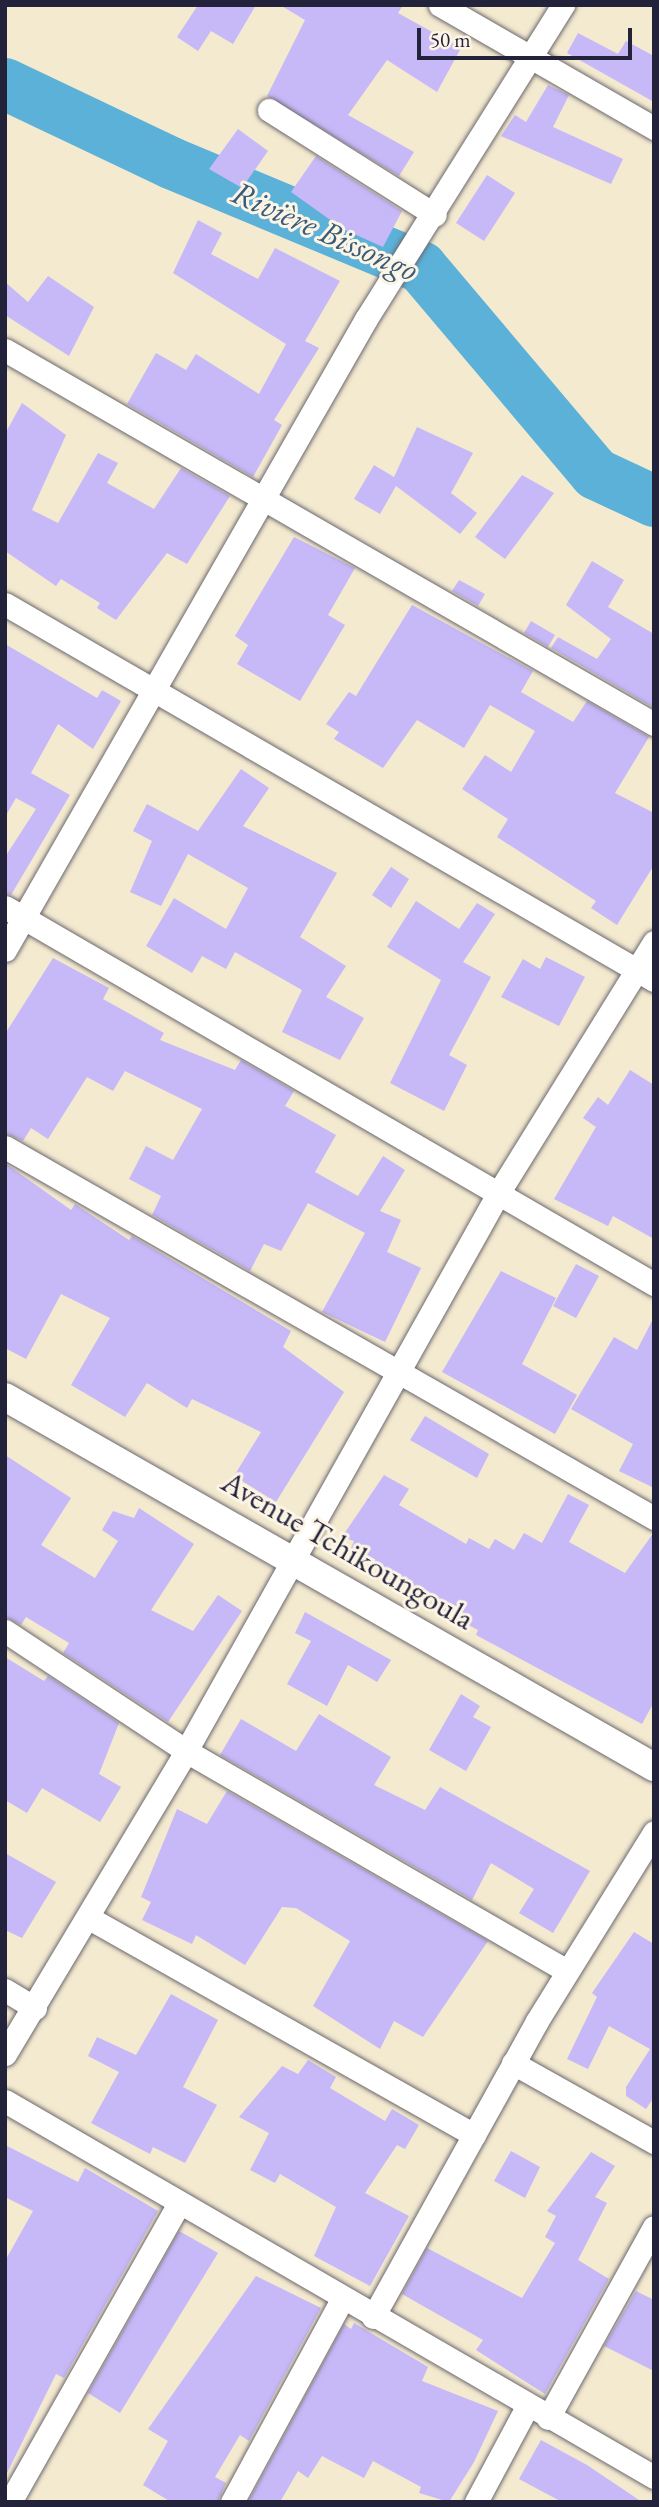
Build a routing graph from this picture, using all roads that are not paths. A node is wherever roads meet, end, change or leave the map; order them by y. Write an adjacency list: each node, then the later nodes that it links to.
1 (439, 5): 3 (street)
2 (563, 5): 3 (street)
3 (531, 59): 5 (street); 6 (street)
4 (269, 110): 6 (street)
5 (654, 128)
6 (435, 215): 8 (street)
7 (5, 350): 8 (street)
8 (262, 496): 10 (street); 11 (street)
9 (5, 604): 10 (street)
10 (152, 687): 12 (street); 15 (street)
11 (654, 724)
12 (15, 912): 14 (street); 17 (street)
13 (654, 942): 15 (street)
14 (5, 950)
15 (644, 975): 17 (street)
16 (5, 1147): 19 (street)
17 (499, 1192): 18 (street); 19 (street)
18 (654, 1283)
19 (396, 1369): 21 (street); 22 (street)
20 (5, 1397): 22 (street, Avenue Tchikoungoula)
21 (654, 1518)
22 (295, 1558): 24 (street); 25 (street, Avenue Tchikoungoula)
23 (5, 1631): 24 (street)
24 (186, 1751): 27 (street); 28 (street)
25 (654, 1767)
26 (654, 1832): 28 (street)
27 (89, 1918): 30 (street); 34 (street)
28 (566, 1970): 32 (street)
29 (5, 1990): 30 (street)
30 (35, 2008): 31 (street)
31 (5, 2054)
32 (513, 2063): 34 (street); 35 (street)
33 (5, 2101): 36 (street)
34 (474, 2135): 39 (street)
35 (654, 2142)
36 (179, 2203): 38 (street); 43 (street)
37 (654, 2228): 41 (street)
38 (342, 2299): 39 (street); 44 (street)
39 (373, 2317): 40 (street)
40 (528, 2405): 41 (street); 45 (street)
41 (548, 2418): 42 (street)
42 (654, 2477)
43 (10, 2502)
44 (232, 2502)
45 (475, 2502)

